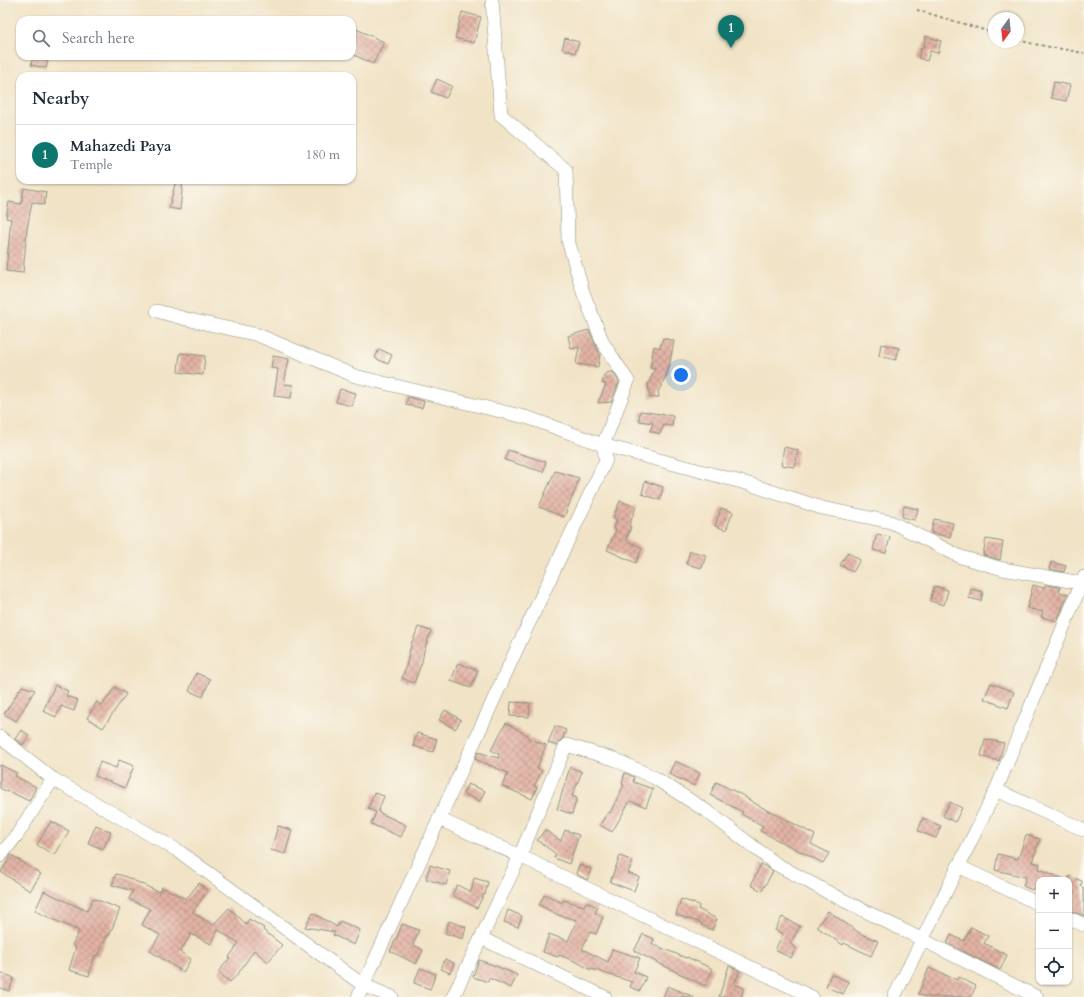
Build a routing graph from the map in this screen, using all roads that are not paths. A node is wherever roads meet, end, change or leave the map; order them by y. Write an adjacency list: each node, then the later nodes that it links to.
1 (492, 0): 3 (street)
2 (157, 311): 3 (street)
3 (603, 446): 4 (street); 8 (street)
4 (1083, 580): 7 (street)
5 (0, 737): 6 (street)
6 (53, 779): 10 (street); 18 (street)
7 (996, 790): 9 (street); 12 (street)
8 (439, 820): 11 (street); 18 (street)
9 (1084, 830)
10 (0, 856)
11 (520, 856): 16 (street); 17 (street); 19 (street)
12 (958, 866): 13 (street); 17 (street)
13 (1036, 903)
14 (1072, 919): 15 (street)
15 (1084, 925)
16 (481, 938): 22 (street); 23 (street)
17 (922, 940): 25 (street); 26 (street)
18 (363, 985): 20 (street); 21 (street)
19 (793, 993): 24 (street)
20 (358, 997)
21 (392, 997)
22 (454, 997)
23 (605, 997)
24 (812, 997)
25 (894, 997)
26 (1037, 997)

